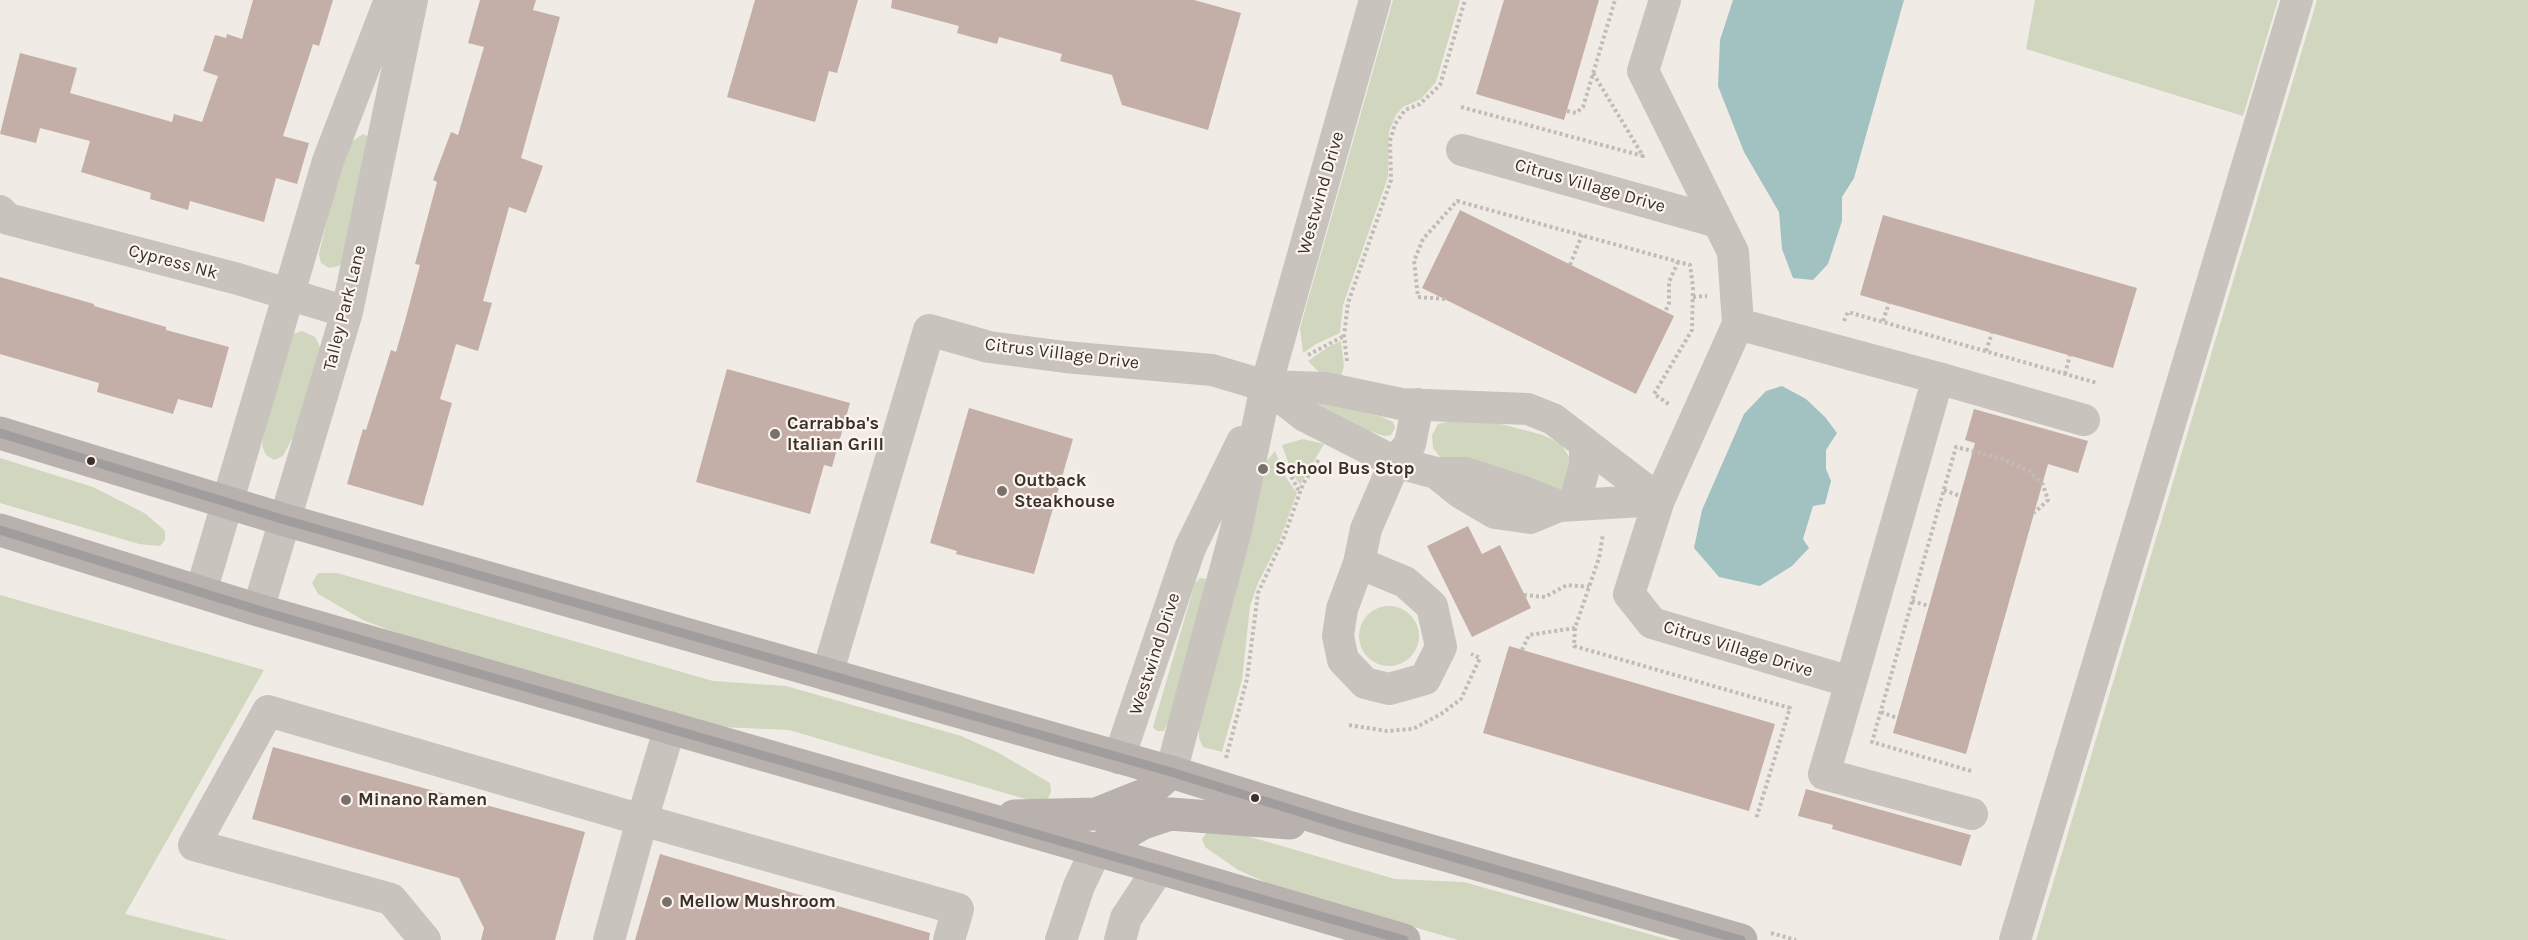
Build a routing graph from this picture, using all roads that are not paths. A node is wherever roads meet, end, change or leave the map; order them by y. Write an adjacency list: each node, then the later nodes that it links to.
1 (390, 0): 9 (street)
2 (412, 0): 10 (street, Talley Park Lane)
3 (1375, 0): 13 (street, Westwind Drive)
4 (1665, 0): 8 (street, Citrus Village Drive)
5 (2298, 0): 45 (street)
6 (1462, 150): 8 (street, Citrus Village Drive)
7 (0, 212): 9 (street, Cypress Nk)
8 (1718, 222): 11 (street, Citrus Village Drive)
9 (290, 296): 10 (street, Cypress Nk); 20 (street)
10 (347, 312): 22 (street, Talley Park Lane)
11 (1738, 324): 12 (street); 19 (street, Citrus Village Drive)
12 (1938, 378): 15 (street); 28 (street)
13 (1266, 387): 14 (street, Citrus Village Drive); 18 (street, Citrus Village Drive); 27 (street, Citrus Village Drive); 30 (street, Westwind Drive); 31 (street, Westwind Drive)
14 (1418, 404): 17 (street, Citrus Village Drive); 18 (street)
15 (2084, 420)
16 (0, 433): 20 (main road)
17 (1586, 444): 19 (street, Citrus Village Drive); 21 (street)
18 (1395, 462): 21 (street, Citrus Village Drive); 24 (street)
19 (1659, 500): 21 (street, Citrus Village Drive); 28 (street, Citrus Village Drive)
20 (228, 503): 22 (main road); 25 (street)
21 (1567, 506)
22 (285, 520): 26 (street, Talley Park Lane); 27 (main road)
23 (0, 530): 25 (main road)
24 (1359, 563)
25 (201, 592): 26 (main road)
26 (258, 610): 29 (main road)
27 (827, 675): 30 (main road)
28 (1851, 682): 32 (street)
29 (670, 727): 33 (main road); 34 (street)
30 (1119, 758): 31 (main road)
31 (1171, 772): 33 (main road); 35 (main road)
32 (1972, 814)
33 (979, 817): 36 (main road)
34 (642, 820): 38 (street); 39 (street); 40 (street)
35 (1348, 827): 36 (main road); 44 (main road)
36 (1096, 850): 37 (main road); 41 (street)
37 (1159, 868): 42 (street); 43 (main road)
38 (425, 940)
39 (609, 940)
40 (949, 940)
41 (1060, 940)
42 (1120, 940)
43 (1404, 940)
44 (1741, 940)
45 (2016, 940)

